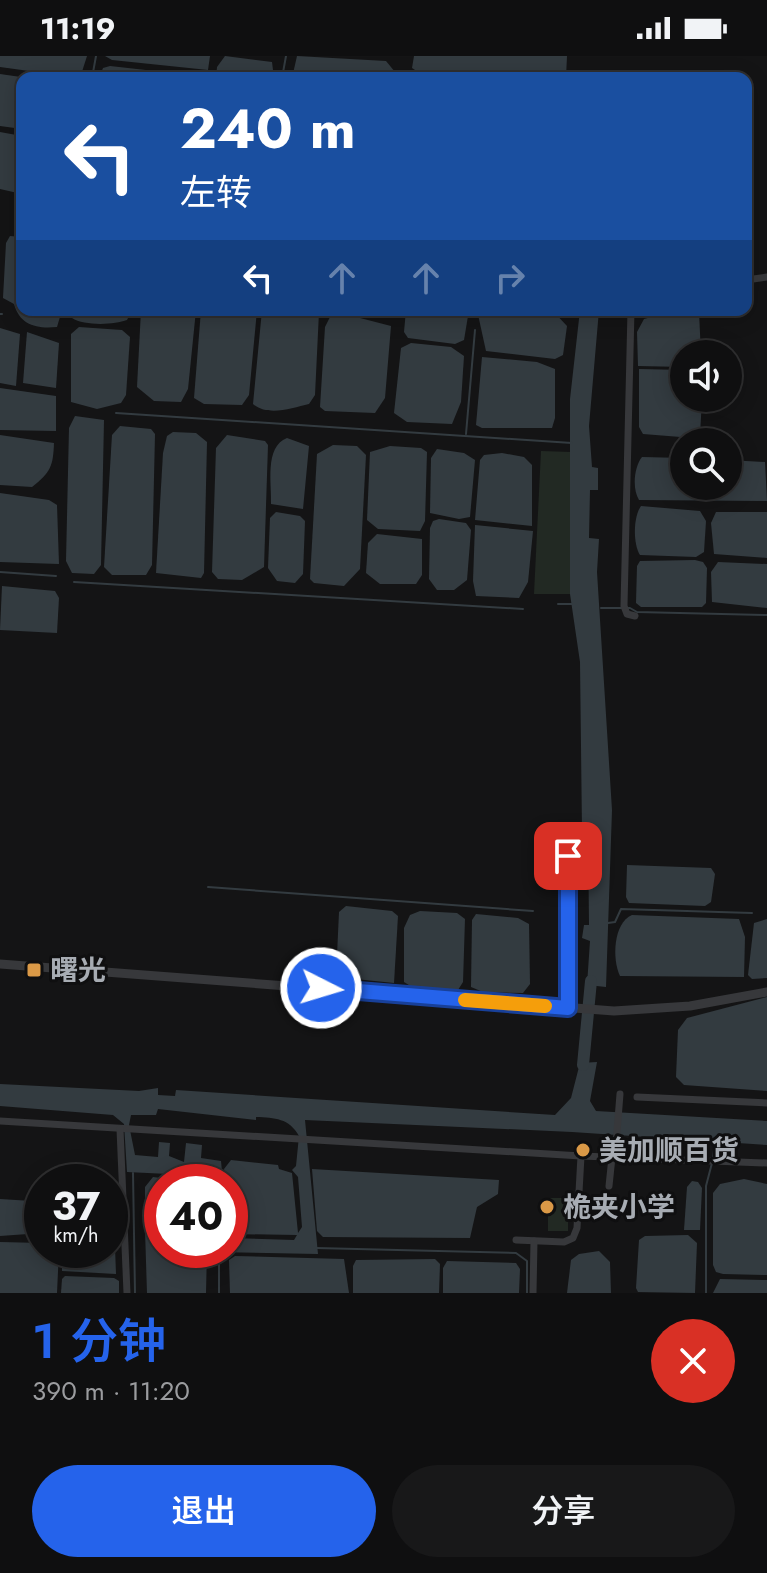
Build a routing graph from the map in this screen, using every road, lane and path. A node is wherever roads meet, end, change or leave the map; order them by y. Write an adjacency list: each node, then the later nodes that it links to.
1 (631, 316): 2 (street)
2 (635, 616)
3 (568, 856): 6 (street)
4 (0, 964): 6 (street)
5 (767, 992): 6 (street)
6 (568, 1008)
7 (620, 1094): 13 (street)
8 (637, 1097): 9 (street)
9 (767, 1103)
10 (0, 1121): 11 (street)
11 (120, 1129): 12 (street); 18 (street)
12 (581, 1156): 13 (street); 17 (street)
13 (613, 1157): 14 (street); 15 (street)
14 (767, 1163)
15 (609, 1186)
16 (516, 1240): 17 (street)
17 (534, 1241): 19 (street)
18 (127, 1293)
19 (533, 1293)

